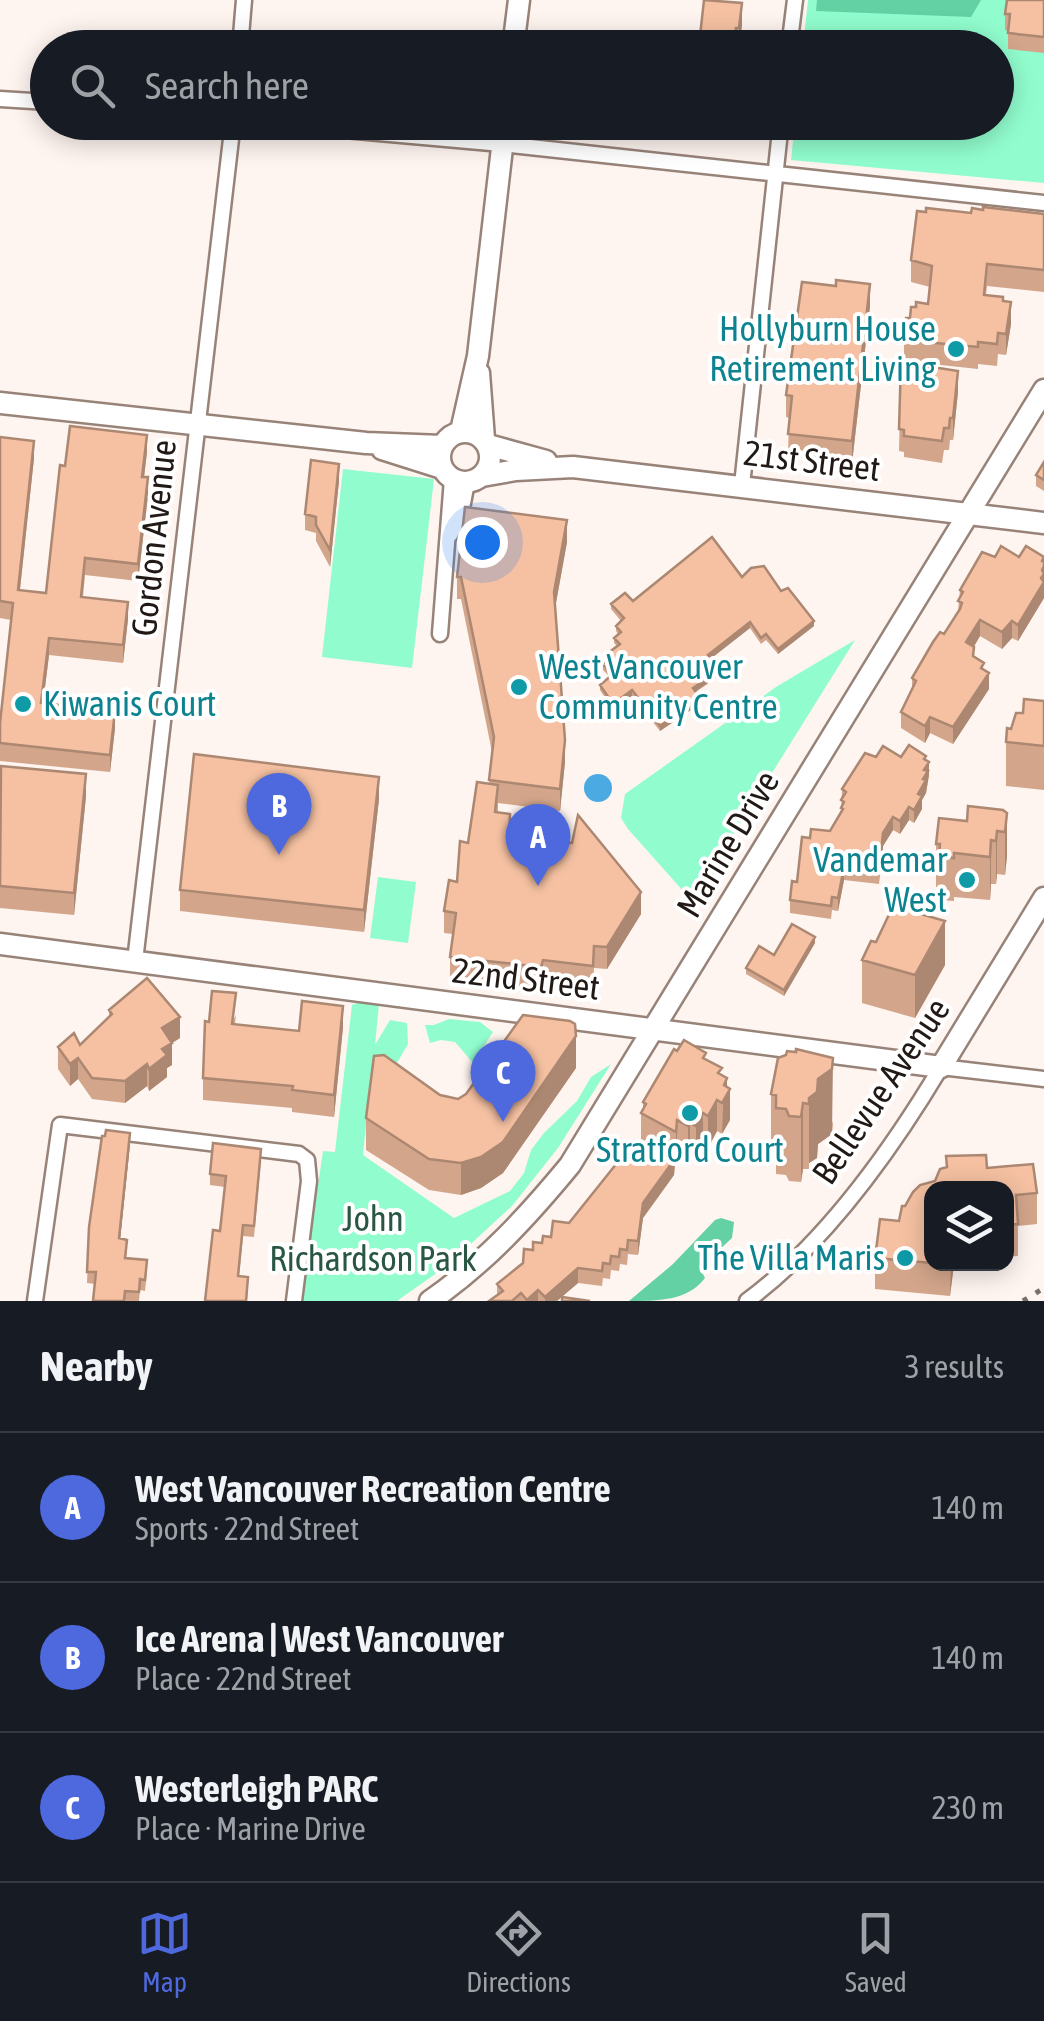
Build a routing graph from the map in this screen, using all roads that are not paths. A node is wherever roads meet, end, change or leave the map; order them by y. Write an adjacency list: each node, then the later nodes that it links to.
1 (244, 0): 4 (street)
2 (518, 0): 5 (main road)
3 (795, 0): 6 (street)
4 (242, 30)
5 (515, 30)
6 (791, 30)
7 (0, 99): 8 (street)
8 (30, 101)
9 (230, 140): 19 (street, Gordon Avenue)
10 (457, 140): 13 (street)
11 (502, 140): 13 (main road)
12 (778, 140): 14 (street)
13 (502, 144): 14 (street); 16 (main road)
14 (774, 174): 15 (street); 24 (street)
15 (1044, 203)
16 (478, 356): 20 (main road); 21 (main road)
17 (1044, 390): 25 (main road, Marine Drive)
18 (0, 402): 19 (main road, 21st Street)
19 (197, 424): 23 (main road, 21st Street); 30 (street, Gordon Avenue)
20 (461, 431): 21 (main road, 21st Street); 23 (main road)
21 (486, 442): 22 (main road, 21st Street); 23 (main road)
22 (573, 467): 23 (main road, 21st Street); 24 (main road, 21st Street)
23 (457, 470): 27 (street)
24 (742, 485): 25 (main road, 21st Street)
25 (969, 514): 26 (main road, 21st Street); 31 (main road, Marine Drive)
26 (1044, 524)
27 (440, 634)
28 (1044, 898): 32 (main road, Bellevue Avenue)
29 (0, 944): 30 (main road, 22nd Street)
30 (135, 961): 31 (main road, 22nd Street)
31 (655, 1028): 32 (main road, 22nd Street); 36 (main road, Marine Drive)
32 (941, 1068): 33 (street, 22nd Street); 37 (street, Bellevue Avenue)
33 (1044, 1079)
34 (35, 1301): 35 (street)
35 (294, 1301)
36 (430, 1301)
37 (748, 1301)

